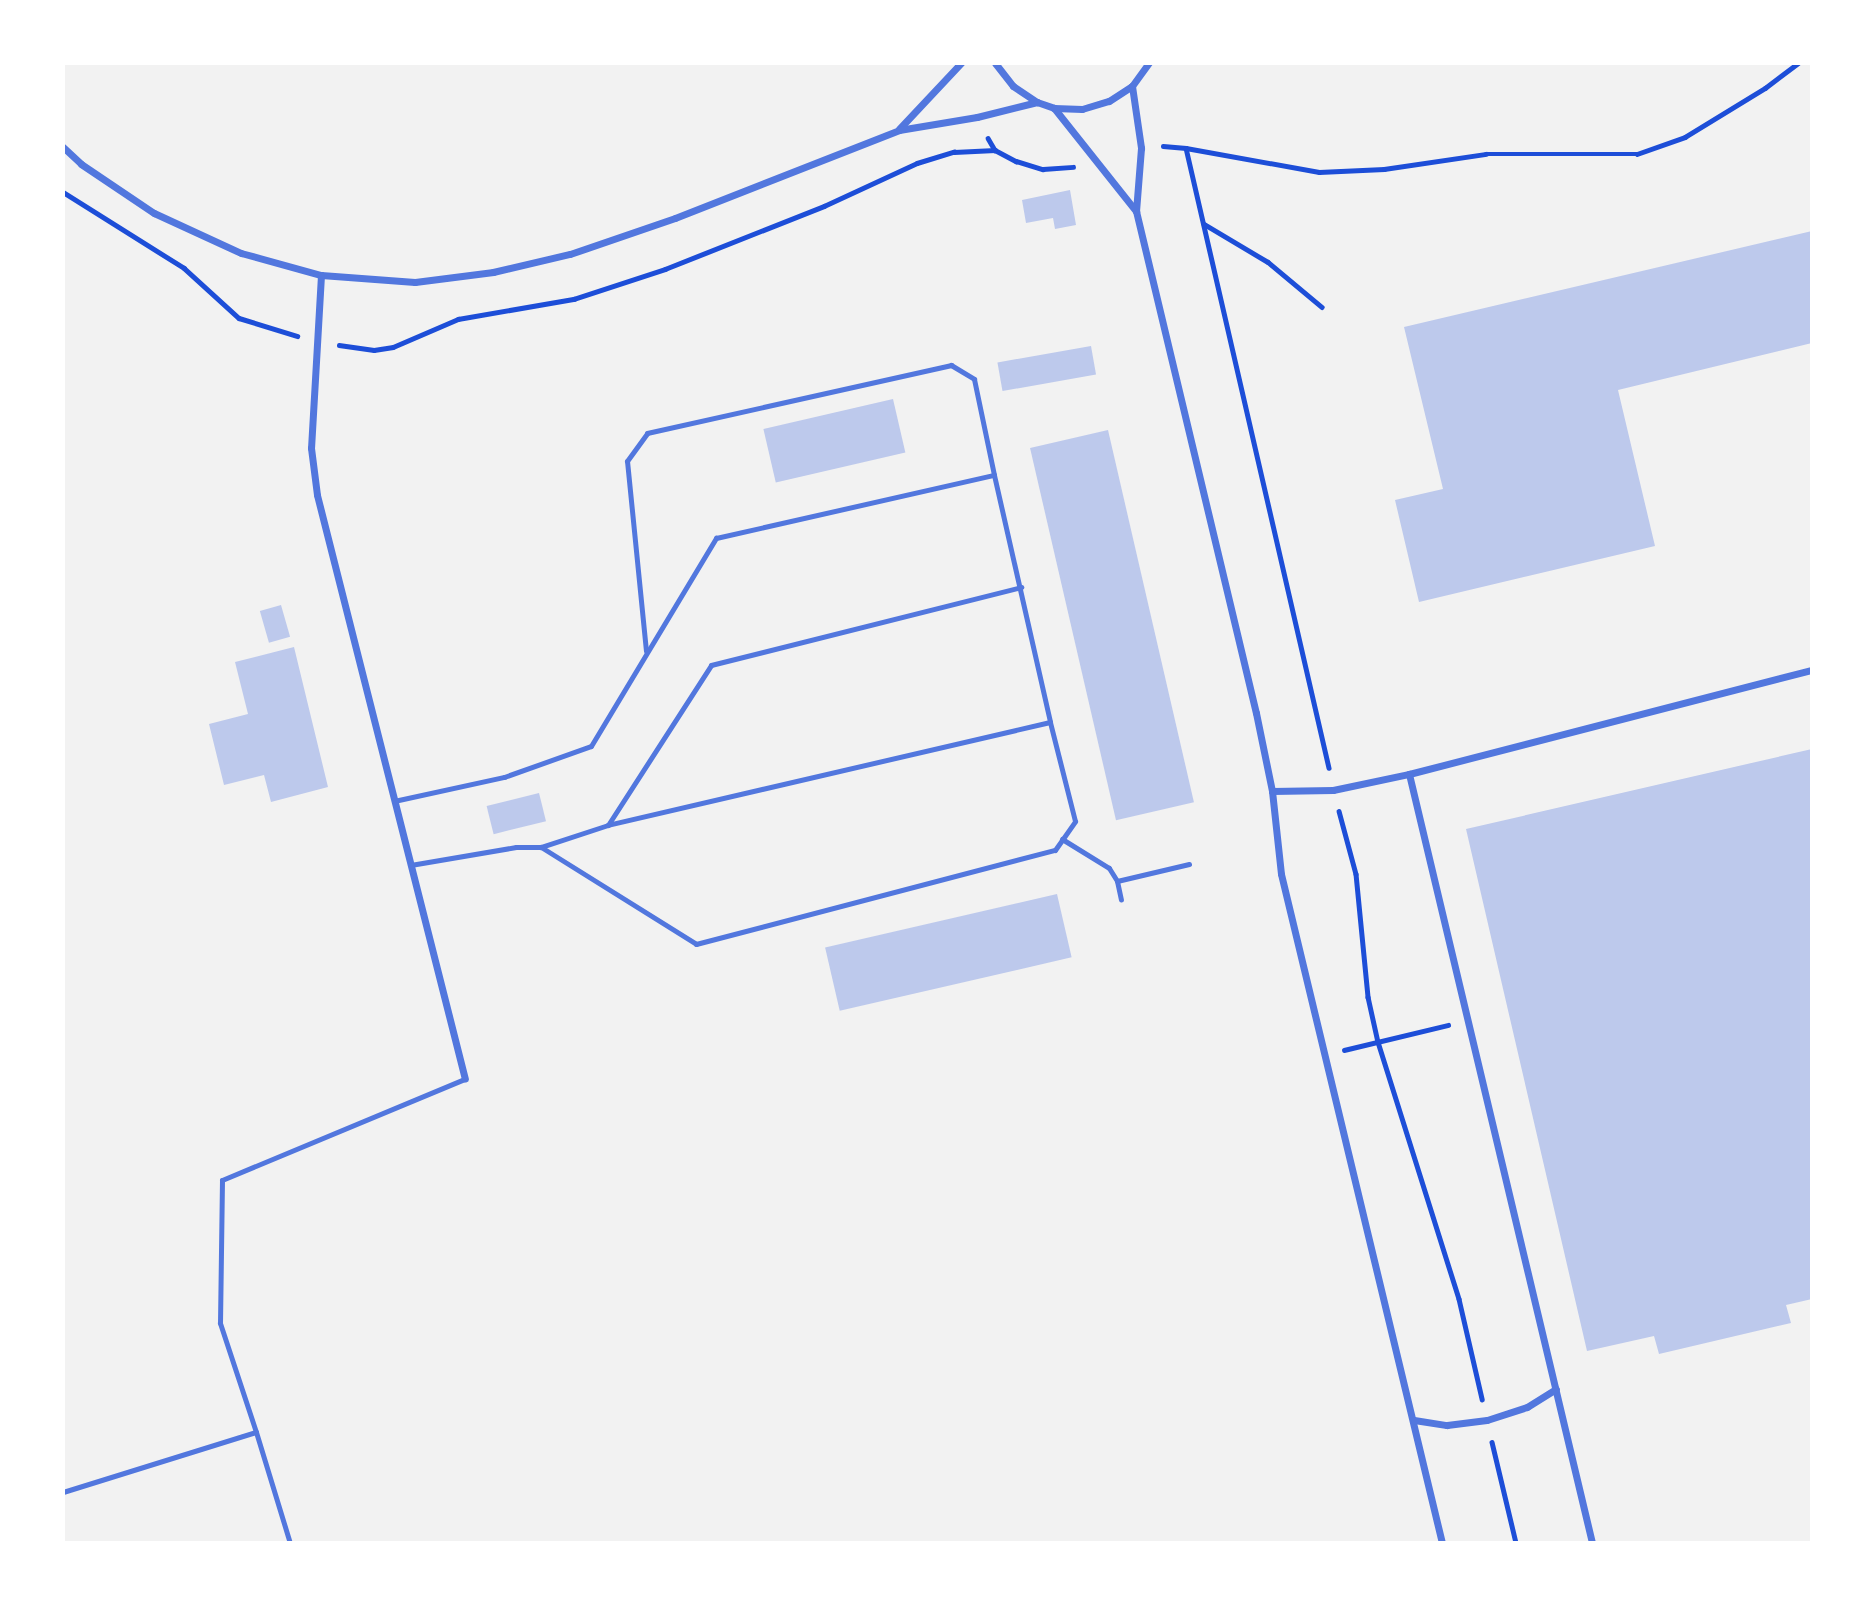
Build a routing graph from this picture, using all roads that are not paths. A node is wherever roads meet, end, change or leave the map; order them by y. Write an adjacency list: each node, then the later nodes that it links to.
1 (961, 63): 7 (street)
2 (995, 63): 5 (street)
3 (1149, 63): 4 (street)
4 (1132, 86): 6 (street); 9 (street)
5 (1037, 102): 6 (street); 7 (street)
6 (1054, 107): 9 (street)
7 (899, 130): 10 (street)
8 (63, 148): 10 (street)
9 (1136, 211): 17 (street)
10 (321, 275): 18 (street)
11 (994, 475): 12 (lane); 13 (lane); 13 (lane)
12 (1021, 587): 15 (lane); 19 (lane)
13 (646, 653): 18 (lane)
14 (1812, 670): 16 (street)
15 (1050, 722): 19 (lane); 20 (lane)
16 (1409, 774): 17 (street); 27 (street)
17 (1272, 791): 28 (street)
18 (394, 802): 22 (street)
19 (608, 825): 21 (lane)
20 (1062, 839): 21 (lane); 24 (lane)
21 (541, 847): 22 (lane)
22 (411, 864): 26 (street)
23 (1189, 864): 24 (lane)
24 (1117, 881): 25 (lane)
25 (1121, 900)
26 (465, 1079): 29 (lane)
27 (1556, 1389): 28 (street); 33 (street)
28 (1414, 1420): 32 (street)
29 (256, 1432): 30 (lane); 31 (lane)
30 (63, 1492)
31 (290, 1543)
32 (1442, 1543)
33 (1592, 1543)

